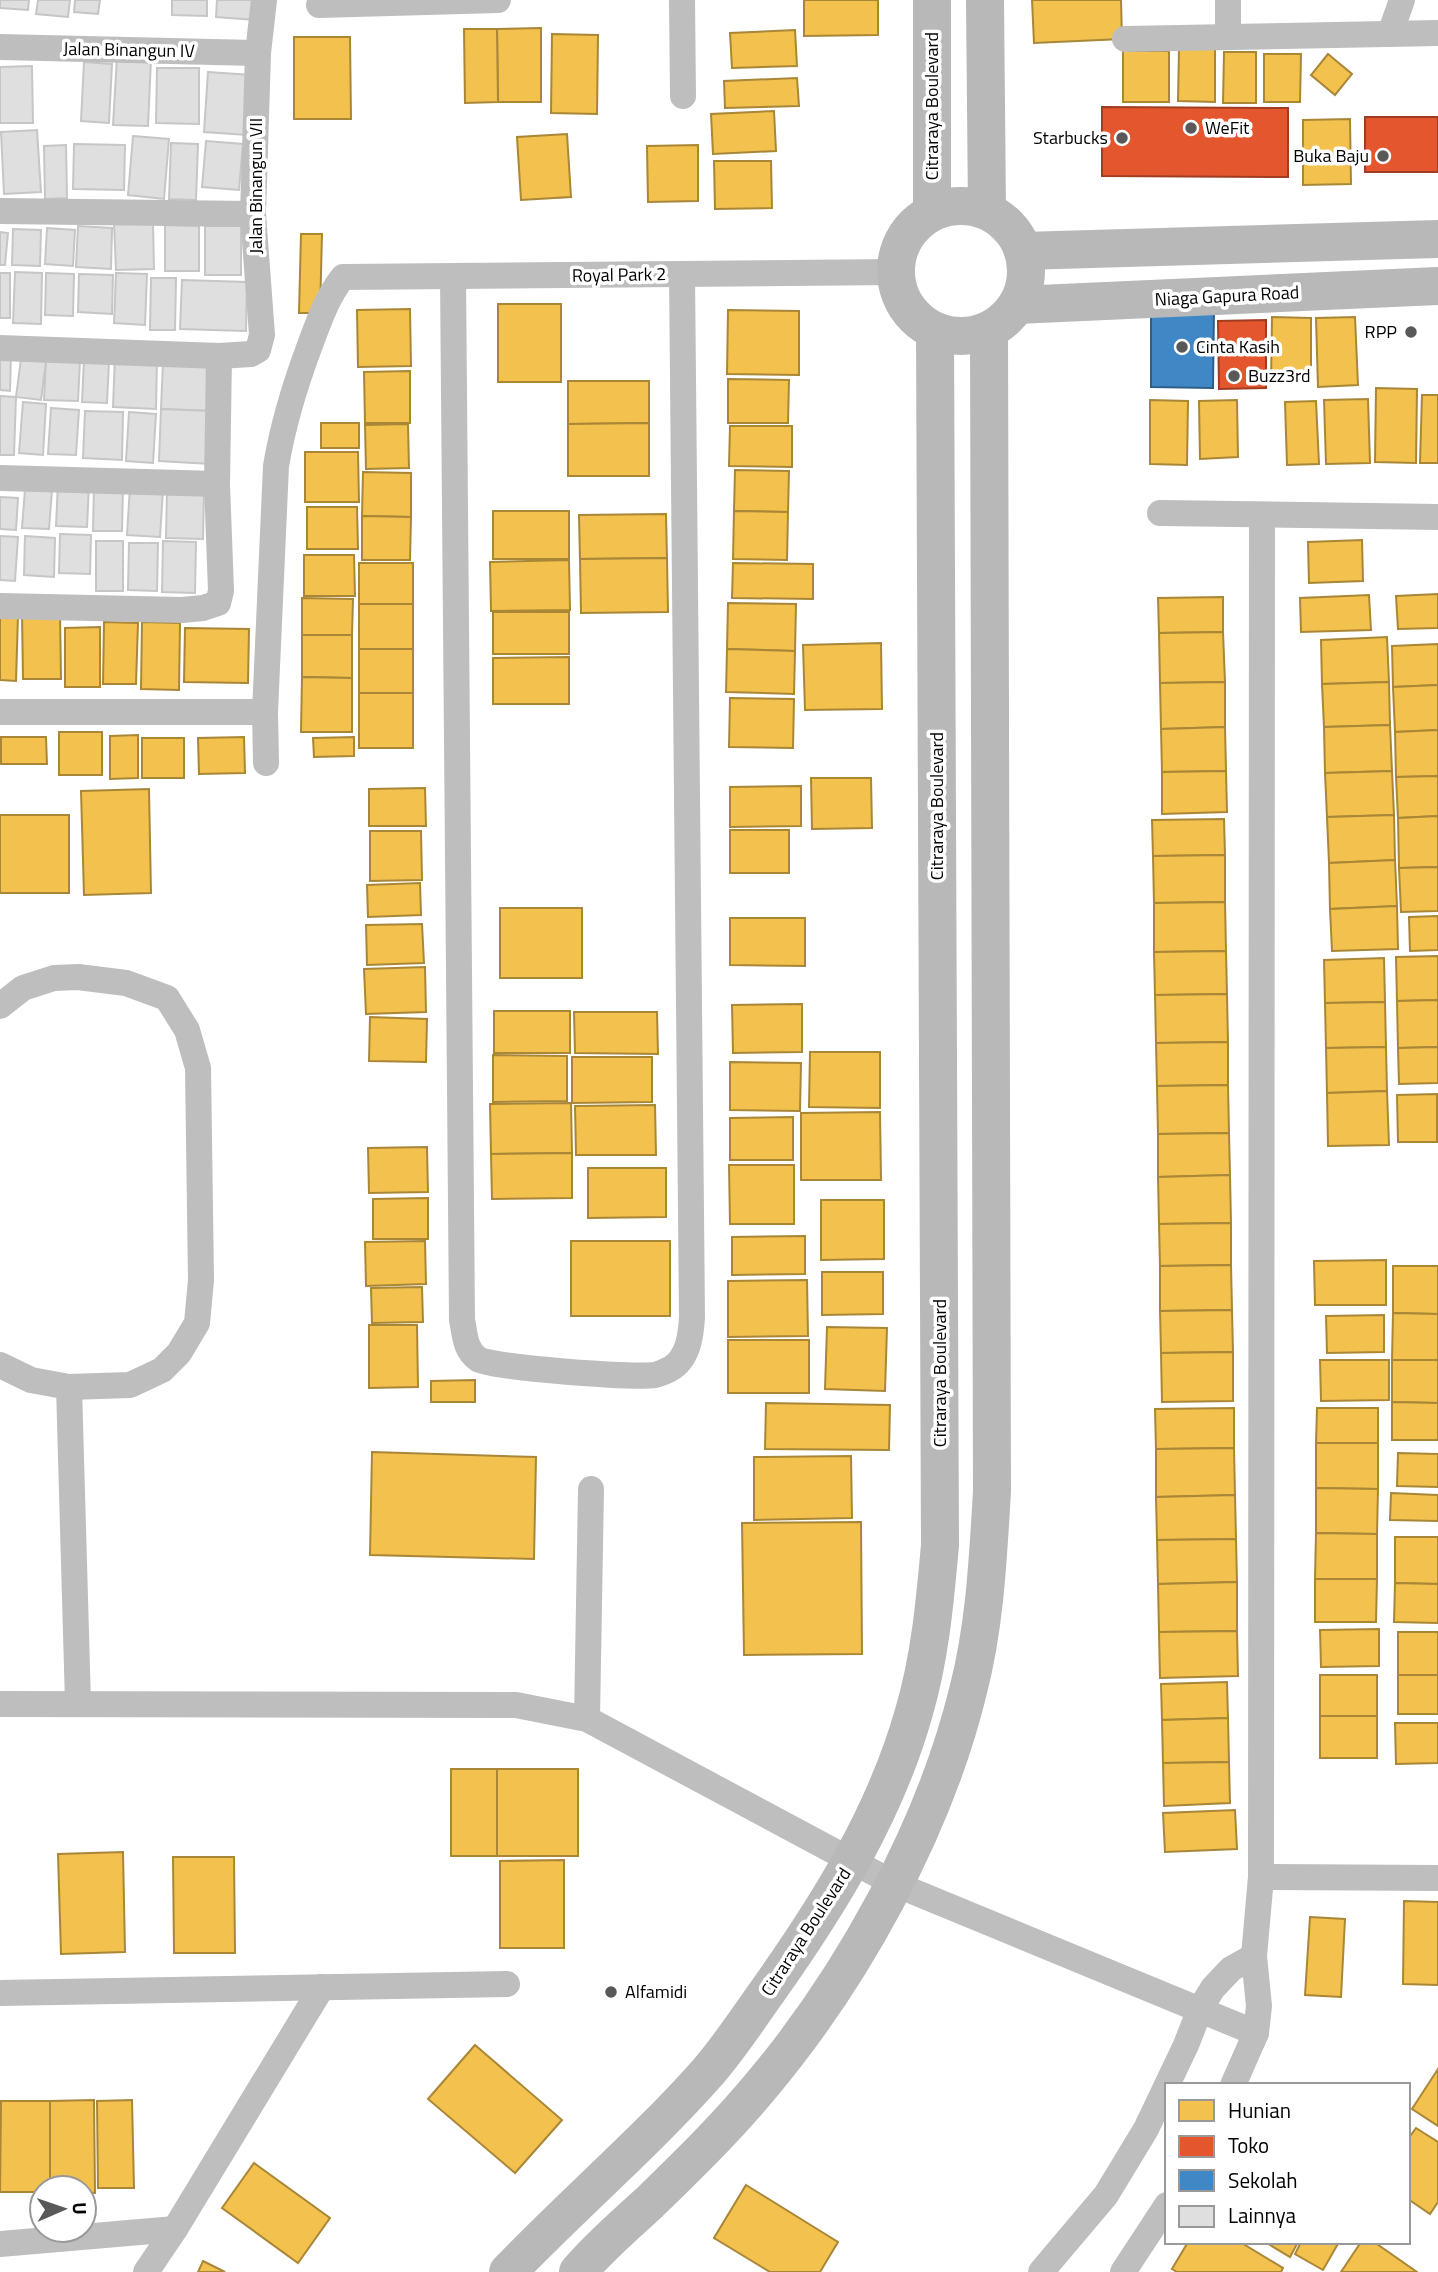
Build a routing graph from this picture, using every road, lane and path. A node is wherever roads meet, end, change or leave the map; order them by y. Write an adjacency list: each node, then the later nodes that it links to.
1 (264, 0): 16 (street, Jalan Binangun VII)
2 (471, 0): 3 (street); 9 (street)
3 (498, 0)
4 (682, 0): 17 (street)
5 (932, 0): 20 (main road, Citraraya Boulevard)
6 (985, 0): 19 (main road)
7 (1228, 0): 13 (street)
8 (1402, 0): 12 (street)
9 (387, 1): 10 (street)
10 (319, 5)
11 (1438, 33): 12 (street)
12 (1390, 34): 13 (street)
13 (1228, 37): 14 (street)
14 (1125, 39)
15 (0, 47): 16 (street, Jalan Binangun IV)
16 (258, 52): 21 (street, Jalan Binangun VII)
17 (683, 96)
18 (0, 211): 21 (street)
19 (986, 211): 20 (main road); 23 (main road)
20 (932, 212): 24 (main road)
21 (253, 214): 31 (street, Jalan Binangun VII)
22 (1438, 239): 23 (main road)
23 (1023, 251): 28 (main road)
24 (896, 272): 25 (street, Royal Park 2); 29 (main road)
25 (682, 274): 26 (street, Royal Park 2); 26 (street)
26 (453, 276): 39 (street, Royal Park 2)
27 (1438, 286): 28 (main road, Niaga Gapura Road)
28 (1003, 317): 29 (main road); 51 (main road)
29 (935, 331): 48 (main road, Citraraya Boulevard)
30 (0, 348): 31 (street)
31 (229, 356): 33 (street)
32 (0, 478): 33 (street)
33 (217, 484): 37 (street)
34 (1160, 513): 35 (street)
35 (1262, 515): 36 (street); 49 (street)
36 (1438, 517)
37 (0, 606)
38 (0, 712): 39 (street)
39 (265, 712): 40 (street)
40 (266, 763)
41 (0, 1006): 43 (street)
42 (0, 1365): 43 (street)
43 (69, 1387): 45 (street)
44 (591, 1489): 47 (street)
45 (78, 1703): 46 (street); 47 (street)
46 (0, 1704)
47 (587, 1719): 48 (street)
48 (851, 1861): 51 (street); 65 (main road, Citraraya Boulevard)
49 (1261, 1877): 50 (street); 52 (street)
50 (1438, 1878)
51 (895, 1884): 56 (street); 66 (main road)
52 (1254, 1956): 56 (street); 57 (street)
53 (507, 1984): 54 (street)
54 (322, 1987): 55 (street); 62 (street)
55 (0, 1993)
56 (1200, 2009): 57 (street); 58 (street)
57 (1256, 2033): 59 (street)
58 (1167, 2083)
59 (1234, 2083)
60 (1165, 2088): 67 (street)
61 (1165, 2208): 68 (street)
62 (175, 2229): 63 (street); 64 (street)
63 (0, 2244)
64 (146, 2272)
65 (508, 2272)
66 (578, 2272)
67 (1041, 2272)
68 (1124, 2272)

